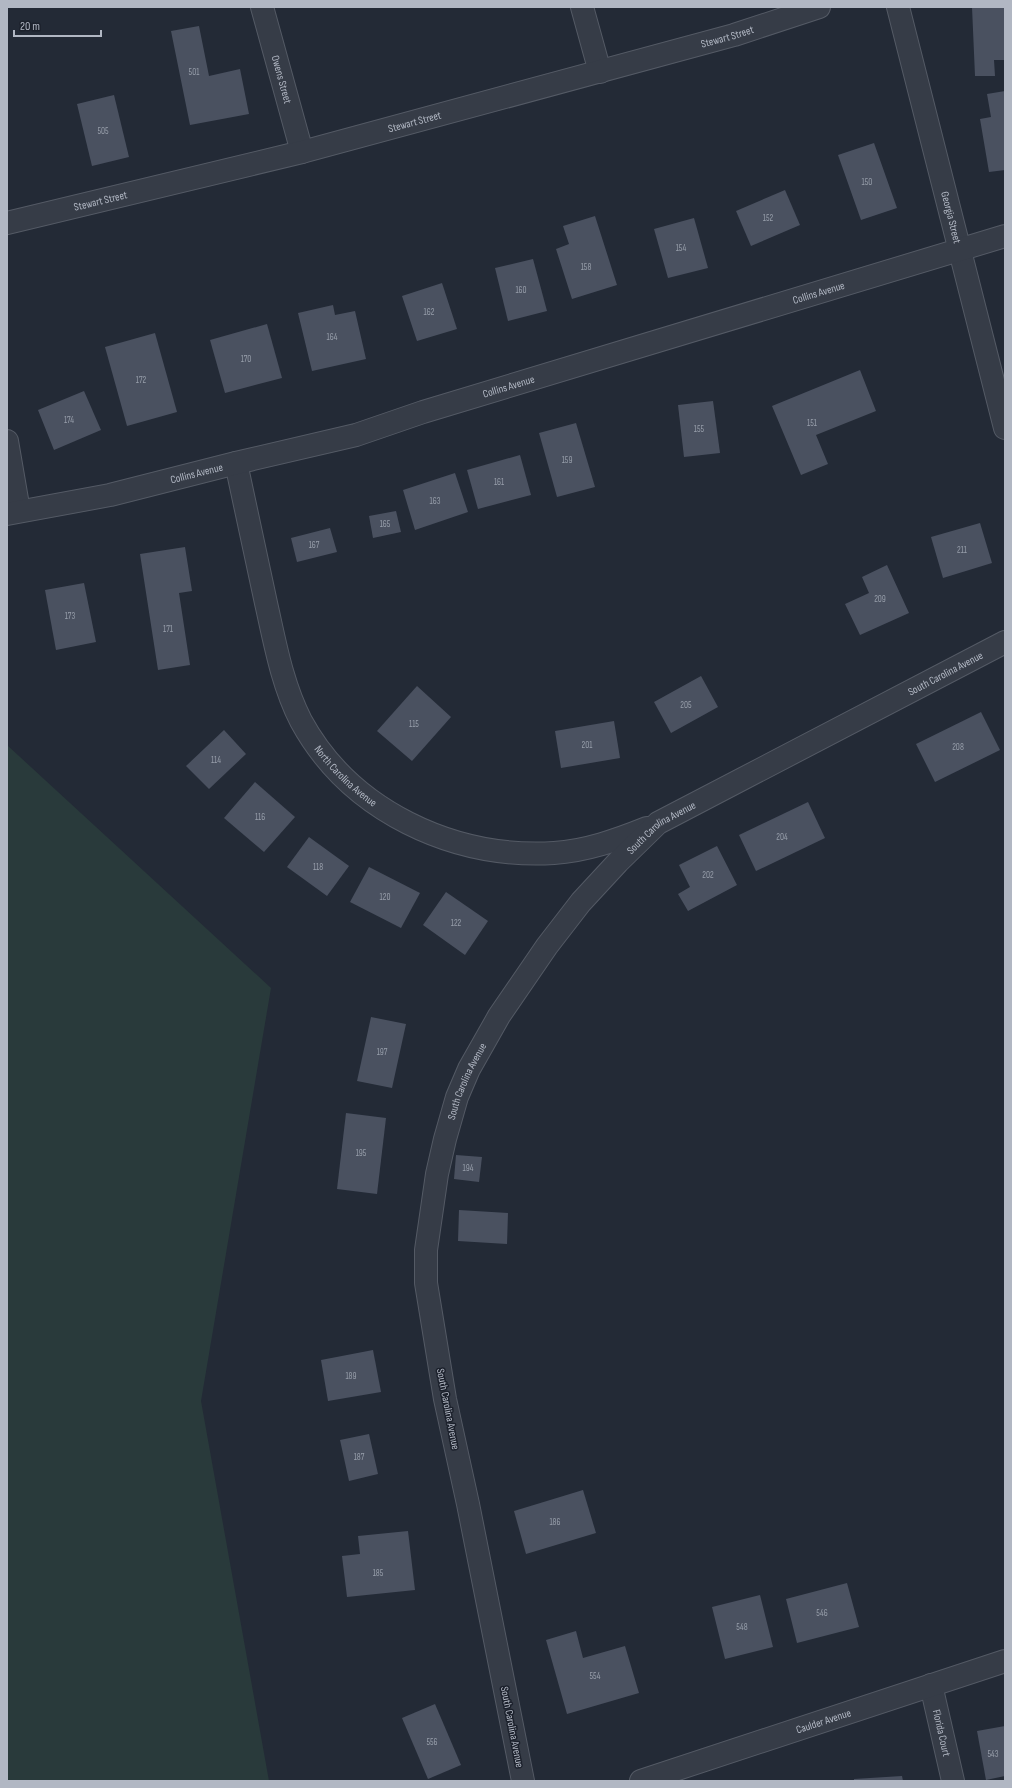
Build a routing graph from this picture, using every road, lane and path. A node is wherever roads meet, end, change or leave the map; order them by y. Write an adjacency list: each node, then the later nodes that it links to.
1 (262, 7): 6 (street, Owens Street)
2 (582, 7): 5 (street)
3 (819, 7): 5 (street, Stewart Street)
4 (898, 7): 9 (street, Georgia Street)
5 (600, 72): 6 (street, Stewart Street)
6 (302, 152): 7 (street, Stewart Street)
7 (7, 223)
8 (1005, 236): 9 (street, Collins Avenue)
9 (960, 250): 10 (street, Georgia Street); 12 (street, Collins Avenue)
10 (1005, 428)
11 (7, 441): 13 (street)
12 (236, 463): 13 (street, Collins Avenue); 15 (street, North Carolina Avenue)
13 (13, 512)
14 (1005, 642): 15 (street, South Carolina Avenue)
15 (658, 824): 18 (street, South Carolina Avenue)
16 (1005, 1661): 17 (street, Caulder Avenue)
17 (931, 1685): 19 (street, Caulder Avenue); 20 (street, Florida Court)
18 (523, 1781)
19 (641, 1781)
20 (953, 1781)

